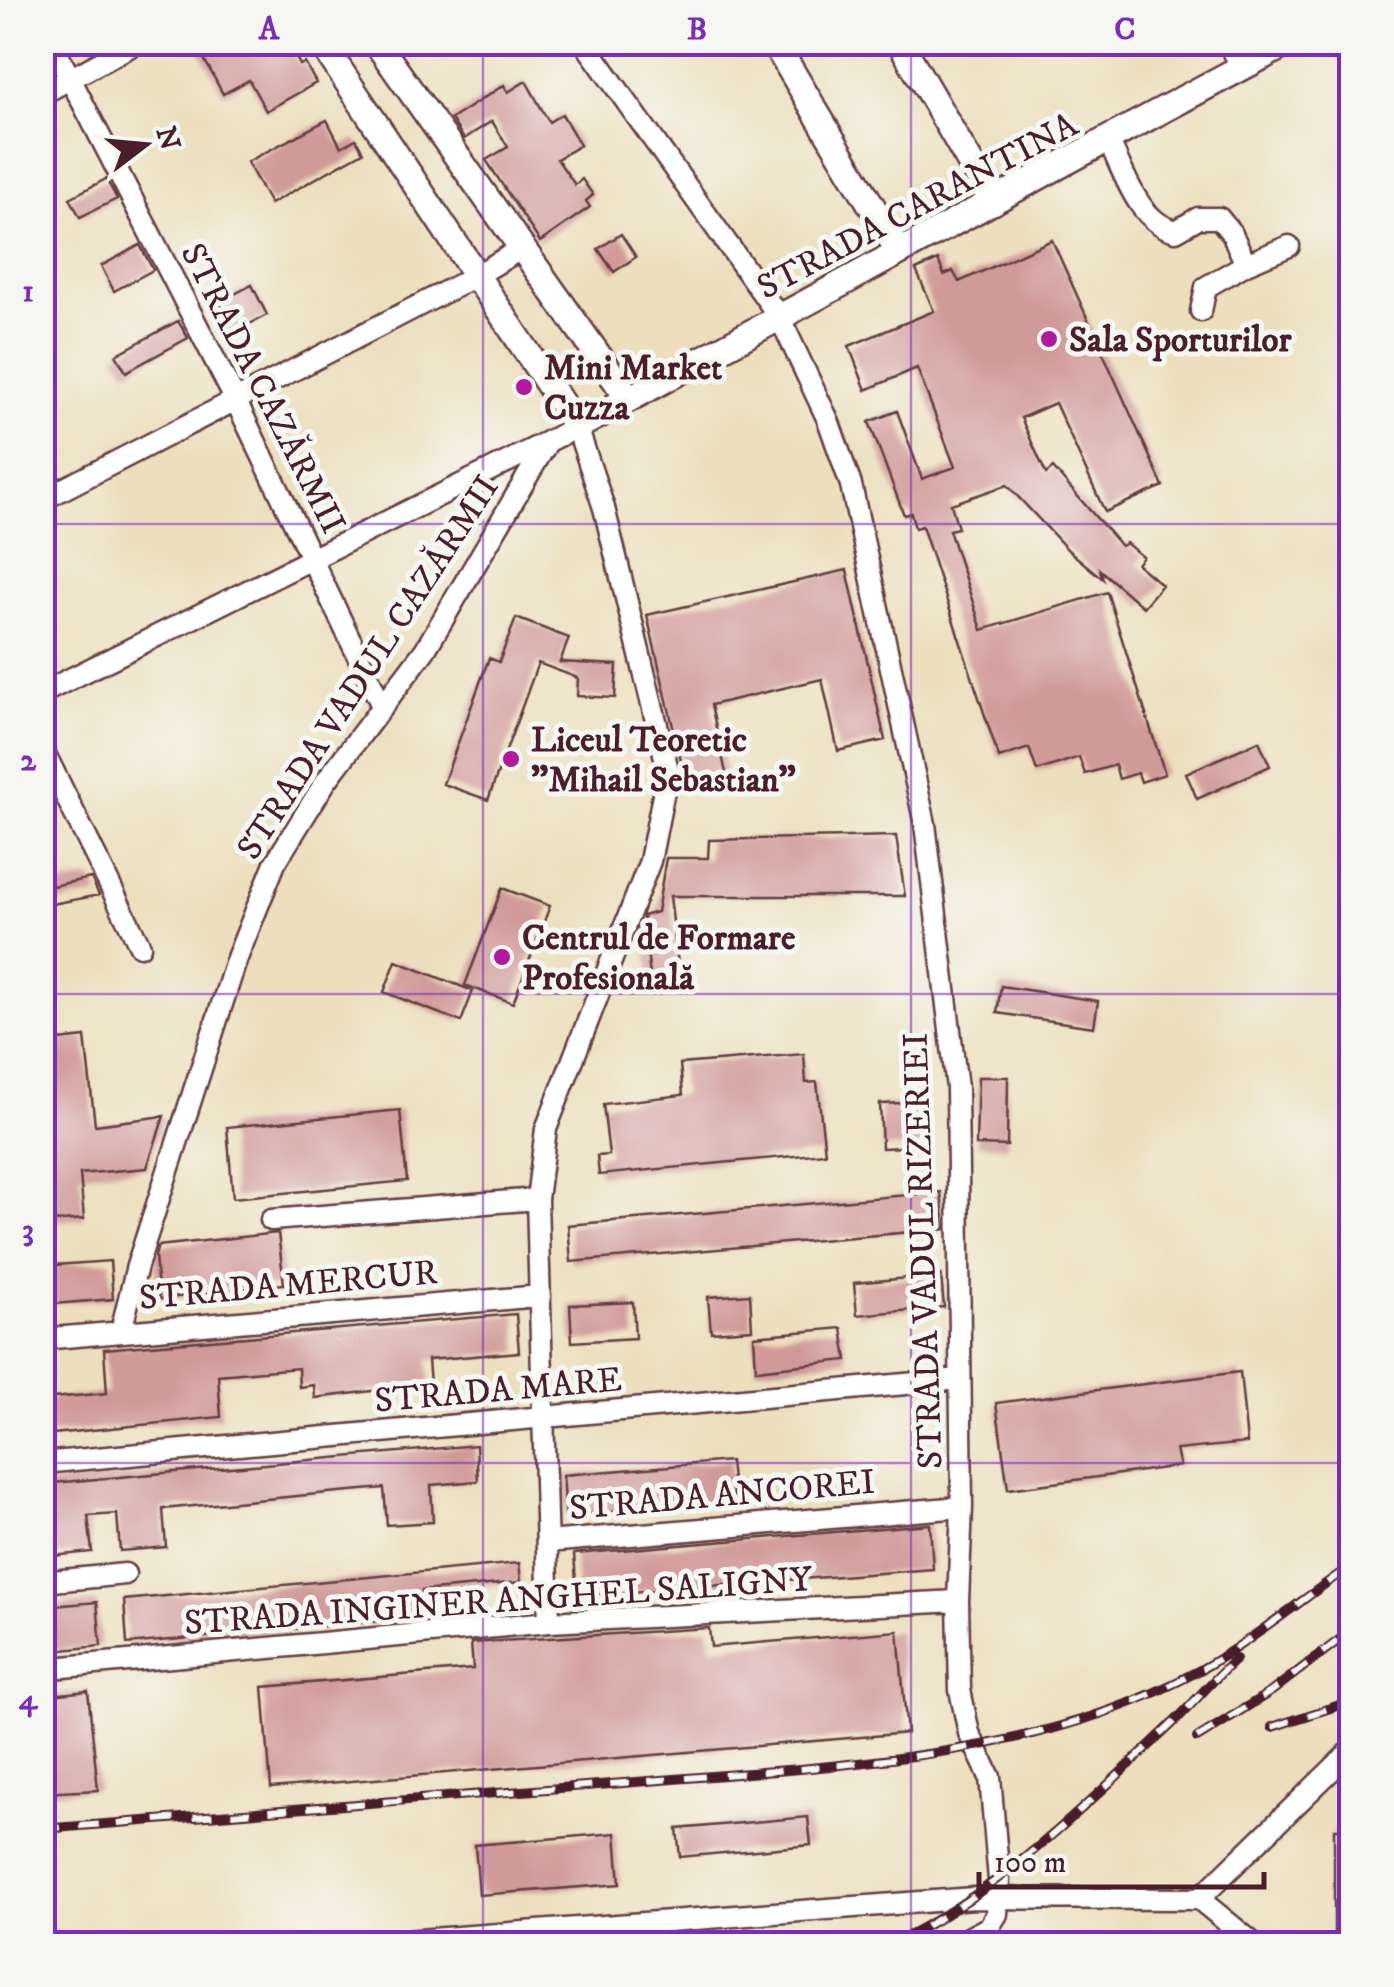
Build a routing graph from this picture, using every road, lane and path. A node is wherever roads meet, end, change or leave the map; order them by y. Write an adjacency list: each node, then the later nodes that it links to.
1 (138, 42): 11 (street)
2 (321, 42): 19 (main road)
3 (376, 42): 16 (main road)
4 (584, 42): 21 (street, STRADA VADUL RIZERIEI)
5 (774, 42): 17 (main road)
6 (900, 42): 14 (main road)
7 (1228, 42): 10 (street)
8 (1290, 42): 10 (main road, STRADA CARANTINA)
9 (54, 49): 11 (street, STRADA CAZĂRMII)
10 (1242, 68): 13 (main road, STRADA CARANTINA)
11 (71, 79): 12 (street); 22 (street, STRADA CAZĂRMII)
12 (42, 94)
13 (1109, 142): 14 (main road, STRADA CARANTINA); 18 (street)
14 (992, 202): 17 (main road, STRADA CARANTINA)
15 (1289, 246): 18 (street)
16 (524, 247): 19 (street); 23 (main road)
17 (898, 250): 21 (main road, STRADA CARANTINA)
18 (1246, 264): 20 (street)
19 (474, 277): 22 (street); 24 (main road)
20 (1201, 310)
21 (780, 318): 23 (main road, STRADA CARANTINA); 37 (street, STRADA VADUL RIZERIEI)
22 (236, 399): 26 (street); 27 (street, STRADA CAZĂRMII)
23 (629, 399): 24 (main road, STRADA CARANTINA)
24 (577, 427): 25 (street); 32 (street)
25 (548, 441): 27 (street); 29 (street, STRADA VADUL CAZĂRMII)
26 (42, 500)
27 (313, 556): 28 (street); 29 (street, STRADA CAZĂRMII)
28 (42, 693)
29 (382, 706): 35 (street, STRADA VADUL CAZĂRMII)
30 (42, 748): 31 (street)
31 (140, 946)
32 (537, 1198): 33 (street); 34 (street)
33 (271, 1220)
34 (540, 1296): 35 (street, STRADA MERCUR); 38 (street)
35 (121, 1331): 36 (street, STRADA MERCUR)
36 (42, 1339)
37 (960, 1380): 38 (street, STRADA MARE); 40 (street, STRADA VADUL RIZERIEI)
38 (544, 1417): 39 (street, STRADA MARE); 41 (street)
39 (42, 1463)
40 (962, 1507): 41 (street, STRADA ANCOREI); 44 (street, STRADA VADUL RIZERIEI)
41 (547, 1542): 45 (street)
42 (125, 1574): 43 (street)
43 (42, 1582)
44 (958, 1601): 45 (street, STRADA INGINER ANGHEL SALIGNY); 49 (street, STRADA VADUL RIZERIEI)
45 (549, 1622): 46 (street, STRADA INGINER ANGHEL SALIGNY)
46 (42, 1669)
47 (1352, 1750): 48 (street)
48 (1198, 1899): 49 (street); 52 (street)
49 (999, 1900): 50 (street); 51 (street)
50 (364, 1944)
51 (957, 1944)
52 (1254, 1944)

